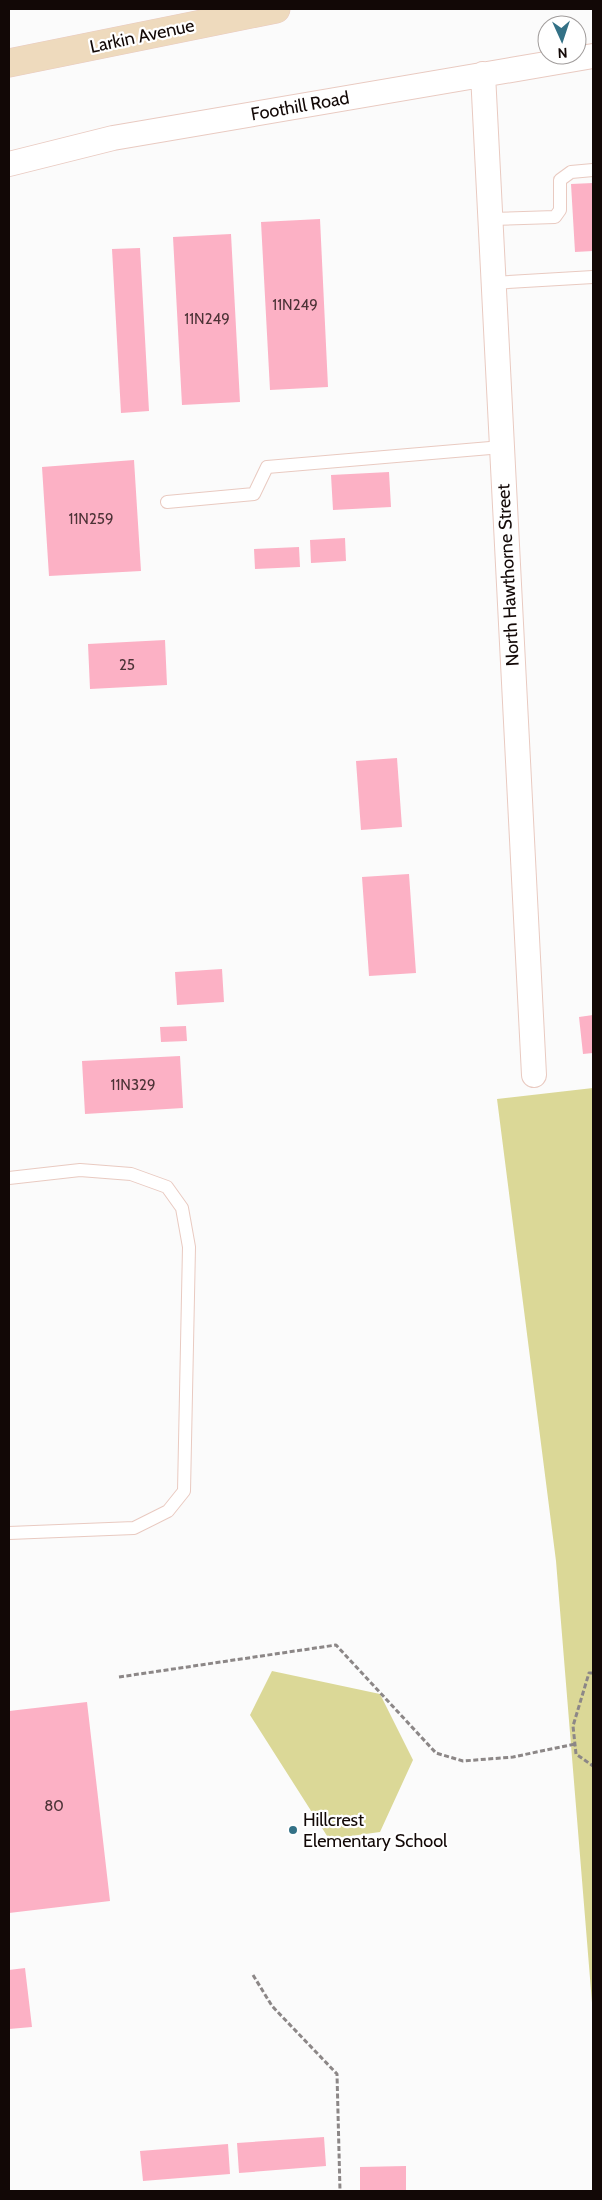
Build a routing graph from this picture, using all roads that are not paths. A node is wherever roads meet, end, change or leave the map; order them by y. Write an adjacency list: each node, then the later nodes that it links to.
1 (276, 9): 3 (main road, Larkin Avenue)
2 (593, 56): 4 (street, Foothill Road)
3 (9, 63)
4 (483, 74): 5 (street, Foothill Road); 7 (street, North Hawthorne Street)
5 (9, 164)
6 (593, 170): 7 (lane)
7 (490, 219): 9 (street, North Hawthorne Street)
8 (593, 277): 9 (lane)
9 (493, 283): 10 (street, North Hawthorne Street)
10 (502, 447): 11 (lane); 12 (street, North Hawthorne Street)
11 (167, 502)
12 (534, 1075)
13 (9, 1178): 14 (lane)
14 (9, 1533)

